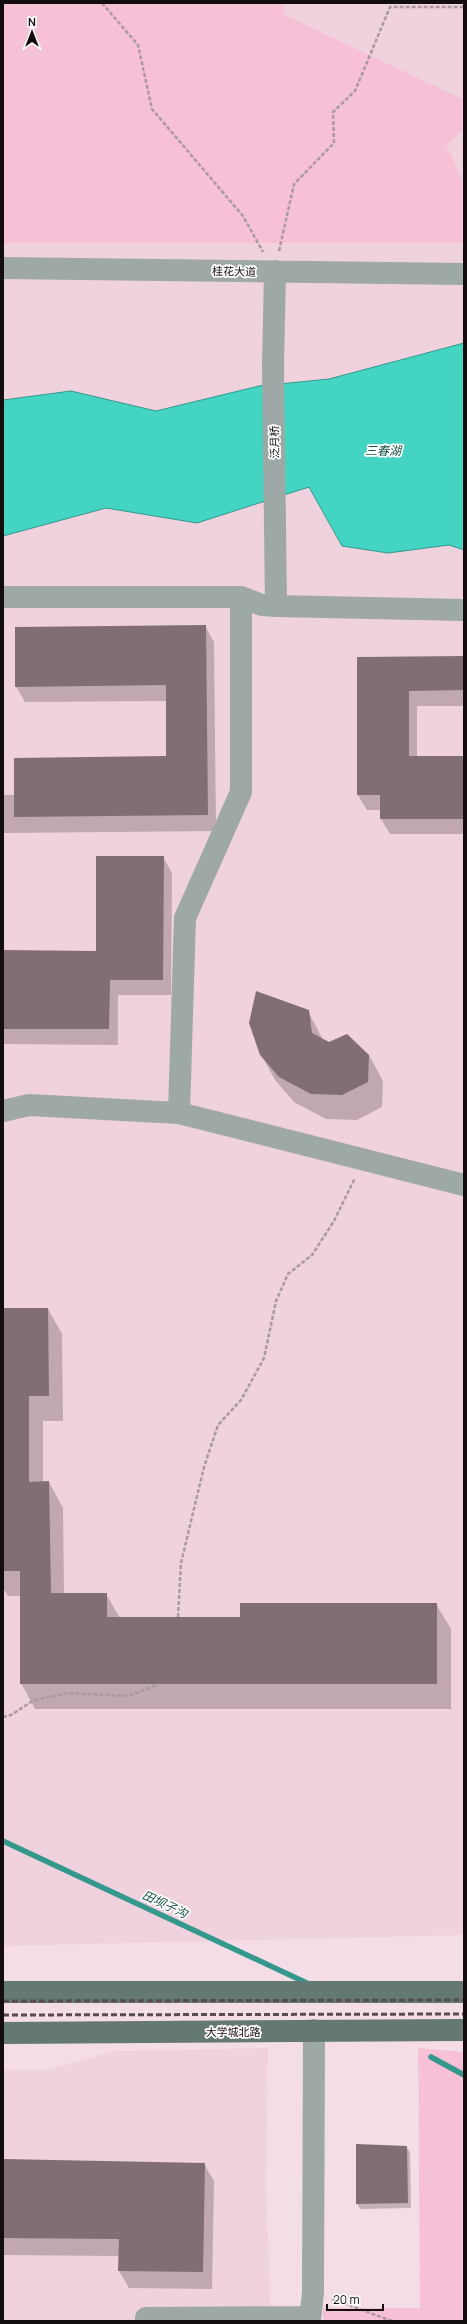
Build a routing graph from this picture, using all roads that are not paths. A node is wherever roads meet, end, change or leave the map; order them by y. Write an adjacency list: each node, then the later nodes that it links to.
1 (3, 268): 2 (street, 桂花大道)
2 (274, 271): 3 (street, 桂花大道); 6 (street, 泛月桥)
3 (464, 274)
4 (3, 597): 5 (street)
5 (241, 597): 6 (street); 9 (street)
6 (276, 606): 7 (street)
7 (464, 610)
8 (3, 1111): 9 (street)
9 (179, 1113): 10 (street)
10 (464, 1184)
11 (3, 1992): 12 (main road)
12 (457, 1992)
13 (324, 2030): 14 (main road, 大学城北路); 15 (main road, 大学城北路); 16 (street)
14 (459, 2030)
15 (3, 2032)
16 (310, 2319): 17 (street)
17 (146, 2321)

